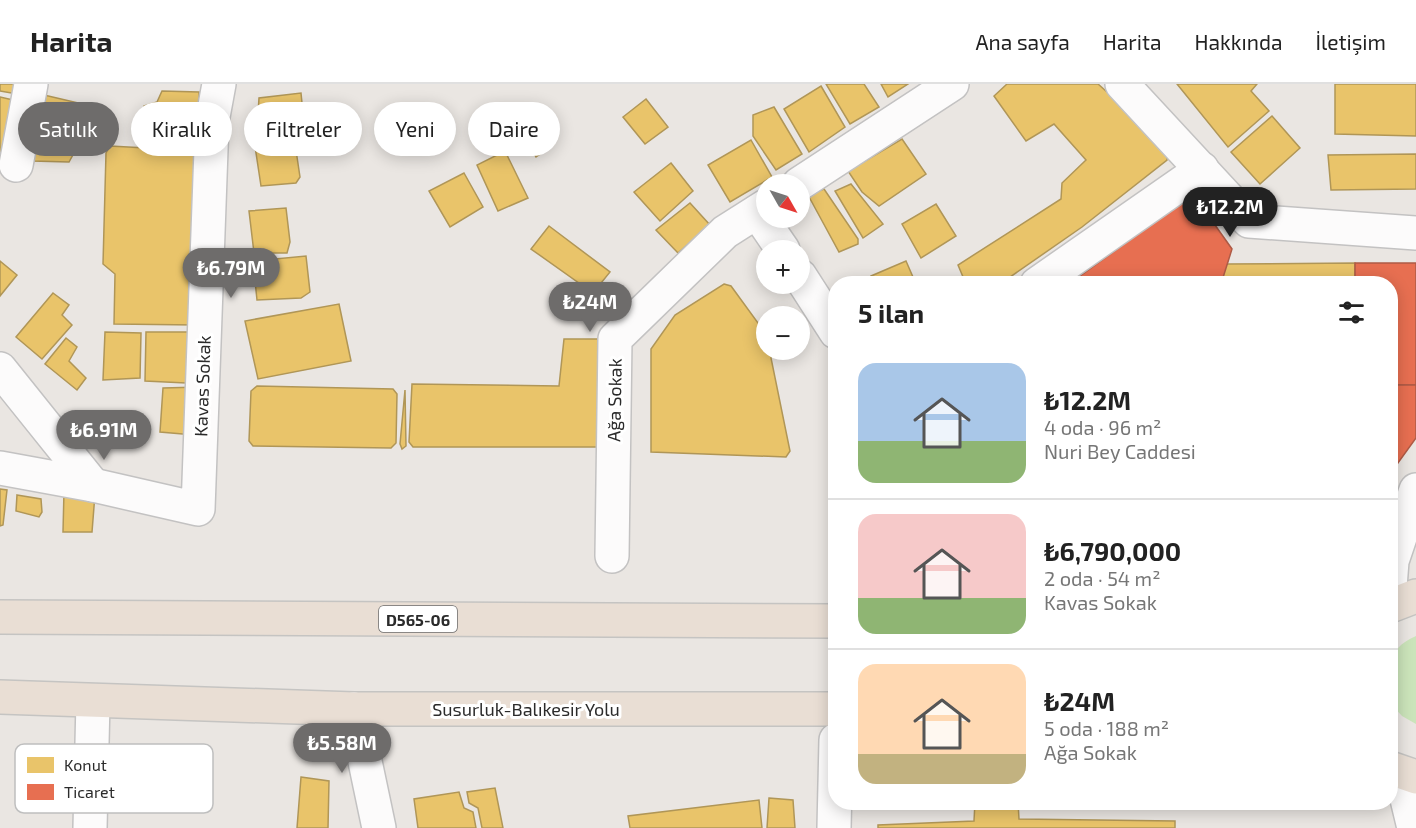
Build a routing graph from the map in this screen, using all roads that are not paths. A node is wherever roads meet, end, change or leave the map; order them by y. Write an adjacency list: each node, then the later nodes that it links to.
1 (31, 84): 5 (street)
2 (219, 84): 15 (street, Kavas Sokak)
3 (952, 84): 7 (street)
4 (1122, 84): 6 (street)
5 (16, 165)
6 (1202, 169): 9 (street); 10 (street)
7 (810, 177)
8 (756, 213): 18 (street, Ağa Sokak)
9 (1416, 233)
10 (1048, 276)
11 (810, 292): 12 (street)
12 (828, 320)
13 (0, 369): 15 (street)
14 (0, 468): 15 (street)
15 (93, 485)
16 (1416, 489): 17 (street)
17 (1398, 543)
18 (612, 556)
19 (1416, 596): 20 (highway)
20 (1398, 603)
21 (0, 617): 22 (highway, D565-06)
22 (828, 621)
23 (0, 697): 24 (highway, Susurluk-Balıkesir Yolu)
24 (93, 701): 25 (highway, Susurluk-Balıkesir Yolu); 27 (street)
25 (354, 709): 26 (highway, Susurluk-Balıkesir Yolu); 32 (street)
26 (828, 709)
27 (92, 744)
28 (1402, 773): 34 (street)
29 (834, 810): 33 (street)
30 (90, 813): 31 (street)
31 (90, 828)
32 (379, 828)
33 (834, 828)
34 (1414, 828)

